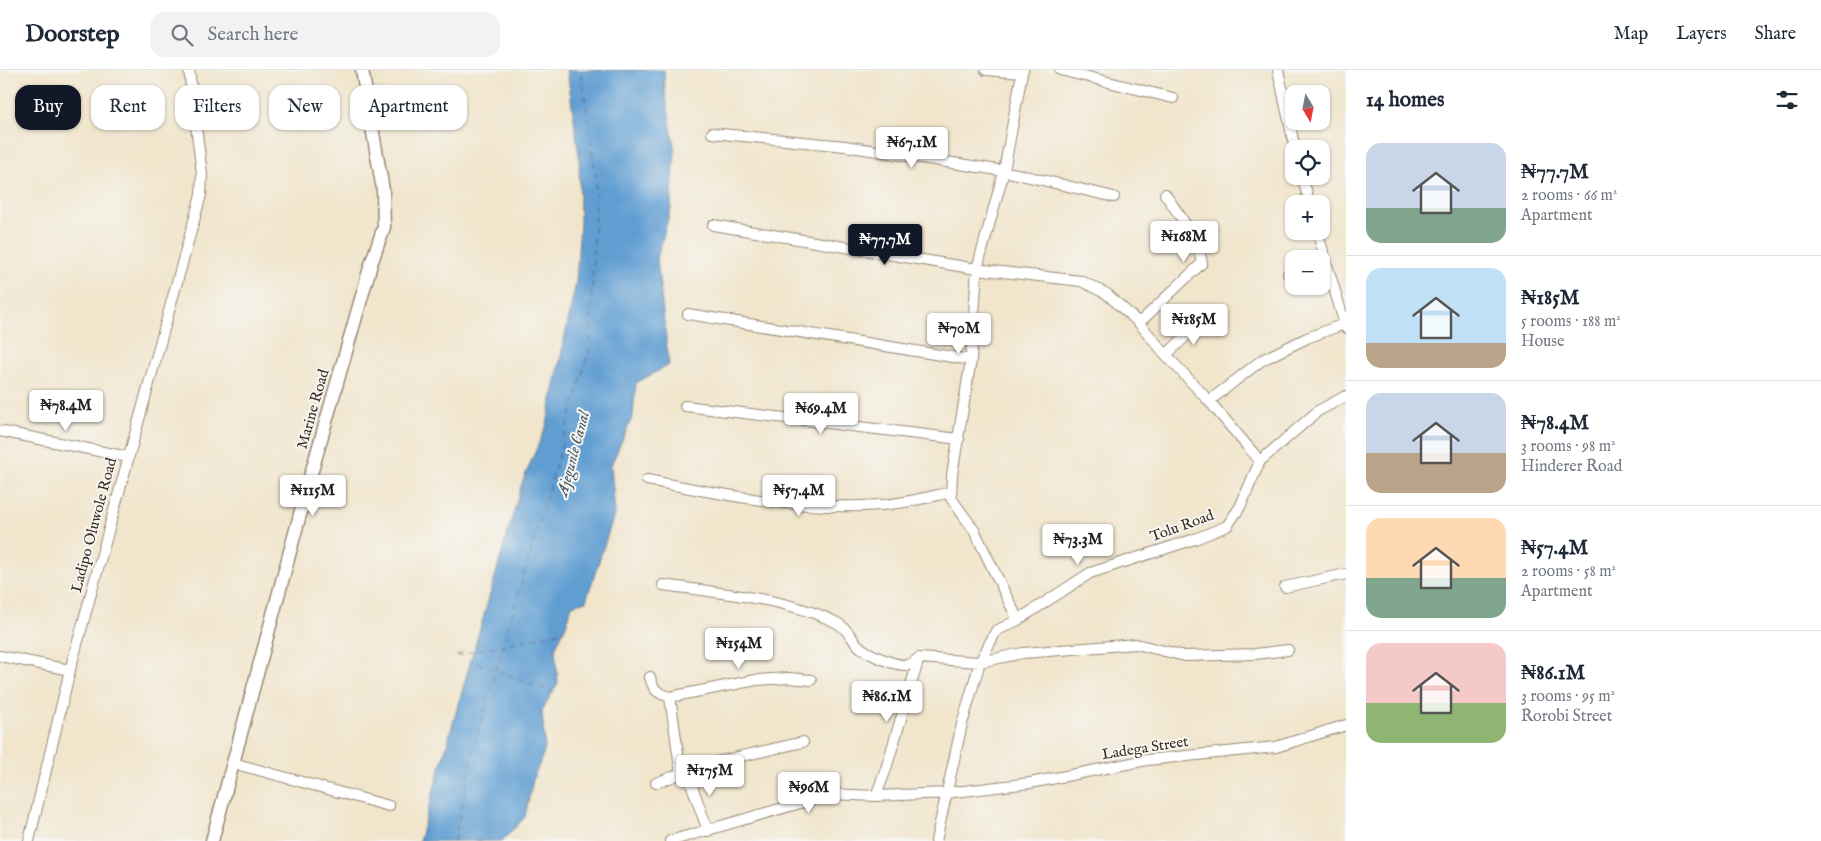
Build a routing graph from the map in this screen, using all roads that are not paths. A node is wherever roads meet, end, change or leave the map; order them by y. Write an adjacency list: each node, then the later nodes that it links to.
1 (189, 70): 27 (street, Ladipo Oluwole Road)
2 (362, 70): 45 (street, Marine Road)
3 (986, 70): 6 (street)
4 (1060, 70): 7 (street)
5 (1278, 70): 9 (street)
6 (1023, 72): 10 (street)
7 (1173, 98)
8 (712, 132): 10 (street)
9 (1293, 140)
10 (1004, 171): 12 (street); 14 (street)
11 (1165, 194): 18 (street)
12 (1114, 197)
13 (712, 225): 14 (street)
14 (976, 269): 18 (street); 21 (street)
15 (1330, 281): 19 (street)
16 (688, 314): 21 (street)
17 (1205, 318): 20 (street)
18 (1139, 323): 20 (street)
19 (1345, 326): 23 (street)
20 (1166, 355): 23 (street)
21 (971, 360): 26 (street)
22 (1346, 396): 28 (street, Tolu Road)
23 (1209, 401): 28 (street)
24 (685, 406): 26 (street)
25 (0, 431): 27 (street)
26 (959, 439): 30 (street)
27 (128, 457): 39 (street, Ladipo Oluwole Road)
28 (1260, 461): 34 (street, Tolu Road)
29 (647, 480): 30 (street)
30 (951, 492): 34 (street)
31 (1346, 574): 33 (street)
32 (663, 585): 37 (street)
33 (1285, 586)
34 (1018, 620): 38 (street, Tolu Road)
35 (1288, 650): 38 (street)
36 (0, 656): 39 (street)
37 (919, 658): 38 (street); 49 (street)
38 (980, 662): 48 (street, Tolu Road)
39 (70, 670): 52 (street, Ladipo Oluwole Road)
40 (650, 677): 42 (street)
41 (811, 680): 42 (street)
42 (670, 697): 46 (street)
43 (1346, 725): 48 (street, Ladega Street)
44 (803, 742): 46 (street)
45 (233, 763): 50 (street); 53 (street, Marine Road)
46 (684, 773): 47 (street); 51 (street)
47 (656, 783)
48 (947, 794): 49 (street, Ladega Street); 55 (street, Tolu Road)
49 (876, 796): 51 (street, Ladega Street)
50 (389, 806)
51 (708, 831): 54 (street, Ladega Street)
52 (29, 841)
53 (212, 841)
54 (670, 841)
55 (936, 841)

